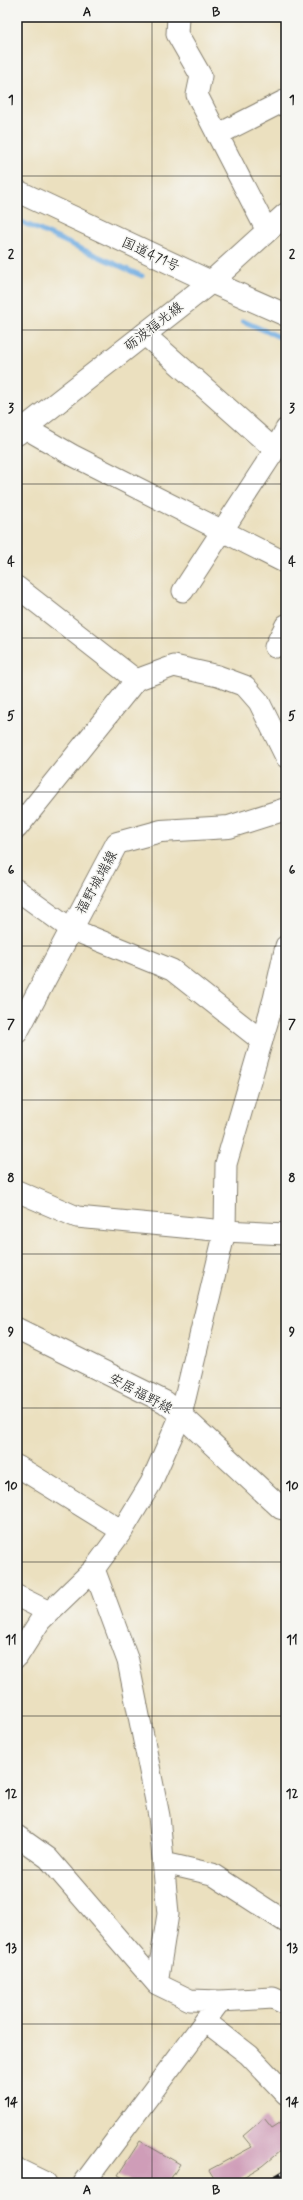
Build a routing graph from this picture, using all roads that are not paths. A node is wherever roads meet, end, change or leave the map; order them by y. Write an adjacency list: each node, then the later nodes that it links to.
1 (178, 17): 3 (street)
2 (284, 101): 3 (street)
3 (217, 135): 6 (street)
4 (17, 191): 7 (main road, 国道471号)
5 (286, 214): 6 (main road, 砺波福光線)
6 (267, 231): 7 (main road, 砺波福光線)
7 (211, 282): 8 (main road, 国道471号); 9 (main road, 砺波福光線)
8 (286, 315)
9 (144, 334): 11 (main road, 砺波福光線); 12 (street)
10 (286, 429): 12 (street)
11 (21, 431): 13 (street)
12 (275, 450): 13 (street)
13 (222, 532): 14 (street); 16 (street)
14 (286, 563)
15 (17, 588): 19 (street)
16 (183, 591)
17 (286, 625): 18 (street)
18 (275, 647)
19 (136, 680): 20 (street); 22 (street)
20 (286, 757)
21 (286, 809): 24 (main road, 福野城端線)
22 (17, 828)
23 (17, 890): 24 (street)
24 (71, 928): 27 (main road, 福野城端線); 28 (street)
25 (286, 946): 26 (street)
26 (280, 1001): 28 (street)
27 (17, 1032)
28 (262, 1041): 30 (street)
29 (17, 1191): 30 (street)
30 (225, 1231): 31 (street); 33 (street)
31 (286, 1234)
32 (17, 1329): 33 (main road, 安居福野線)
33 (181, 1415): 35 (main road, 安居福野線); 36 (street)
34 (17, 1466): 36 (street)
35 (286, 1509)
36 (122, 1531): 37 (street)
37 (94, 1569): 39 (street); 42 (street)
38 (17, 1596): 39 (street)
39 (49, 1612): 40 (street)
40 (17, 1657)
41 (17, 1836): 44 (street)
42 (164, 1863): 43 (street); 44 (street)
43 (286, 1922)
44 (158, 1984): 45 (street)
45 (220, 2001): 46 (street); 47 (street)
46 (286, 2004)
47 (205, 2021): 48 (street); 51 (street)
48 (286, 2094)
49 (17, 2169): 50 (street)
50 (46, 2183)
51 (84, 2183)

